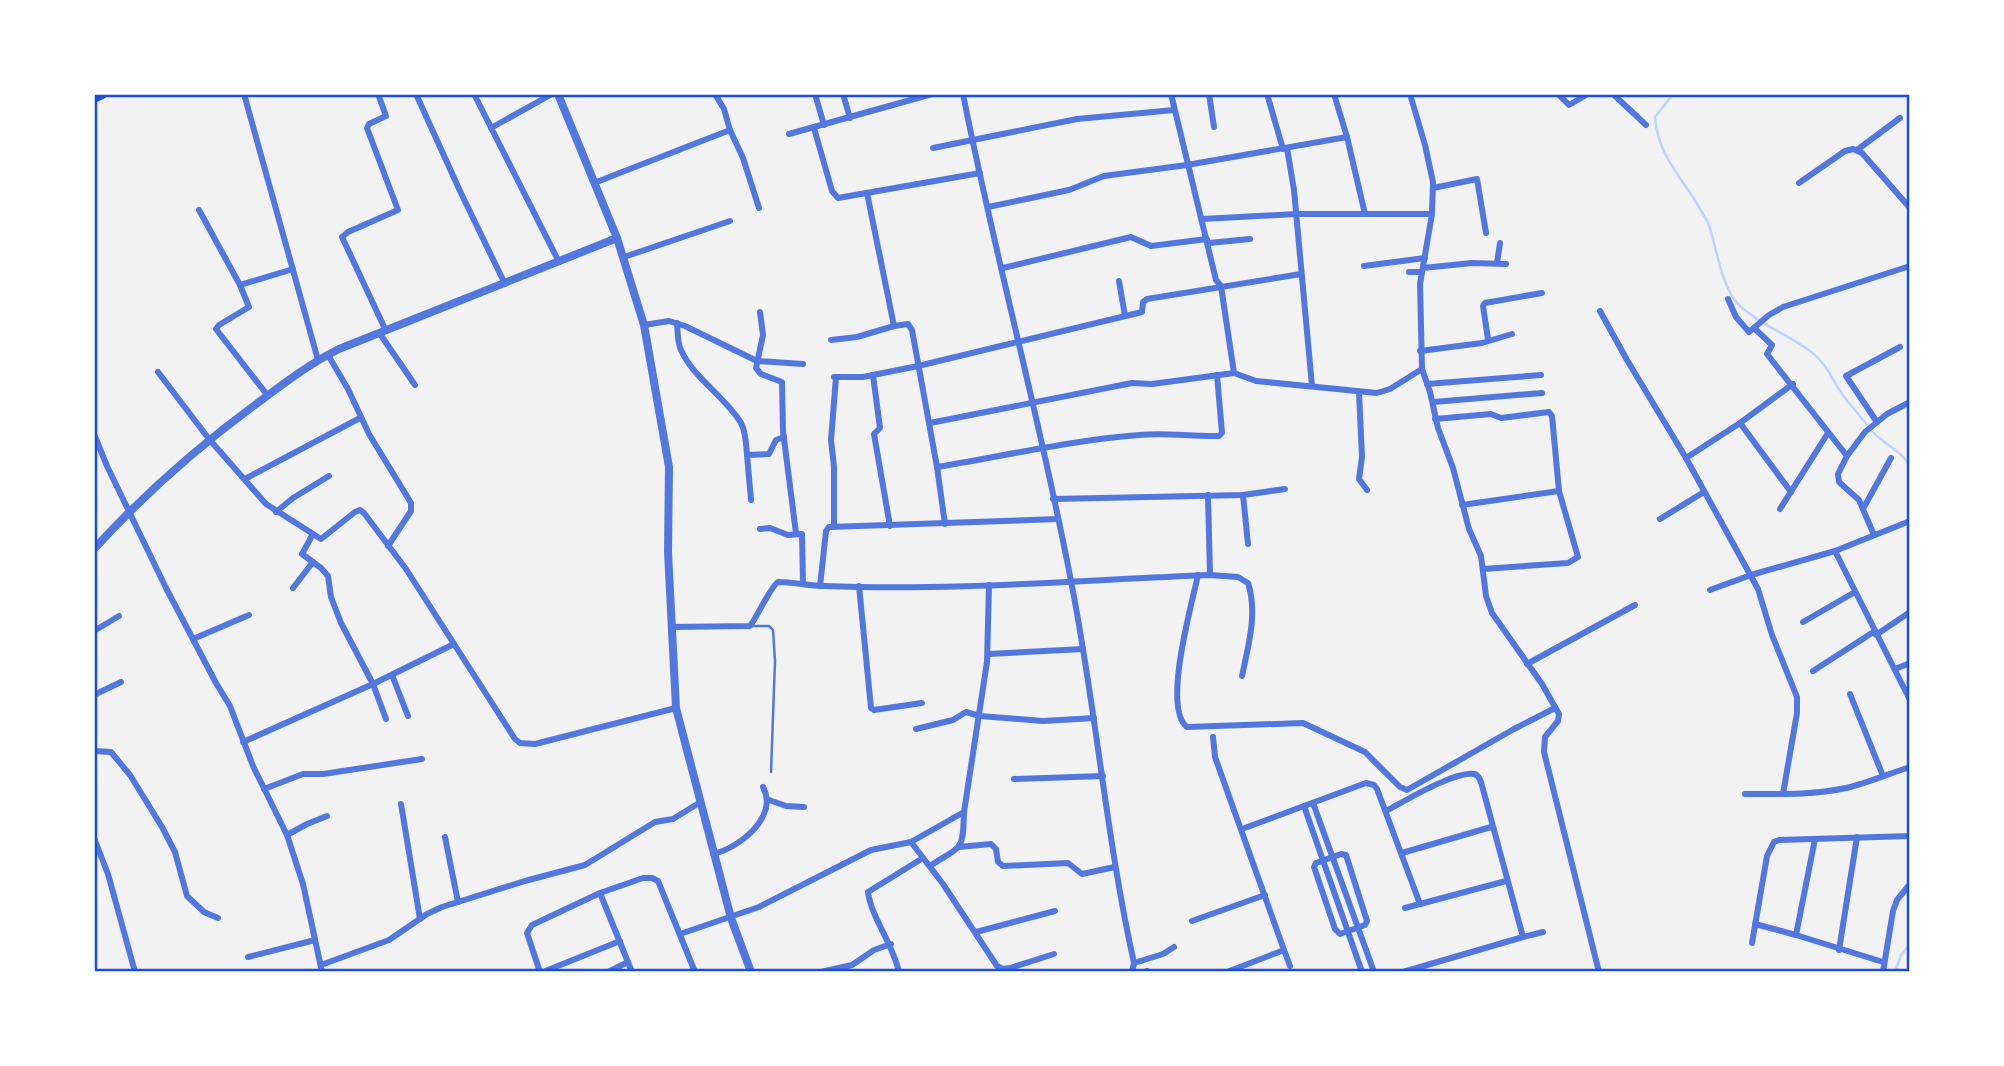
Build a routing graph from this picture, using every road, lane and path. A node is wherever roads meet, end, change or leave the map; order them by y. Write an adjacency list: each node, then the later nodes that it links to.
1 (102, 94): 22 (highway)
2 (244, 94): 66 (street)
3 (378, 94): 83 (street)
4 (416, 94): 71 (street)
5 (474, 94): 29 (street)
6 (552, 94): 29 (street)
7 (558, 94): 40 (street)
8 (715, 94): 31 (street)
9 (815, 94): 26 (street)
10 (843, 94): 24 (street)
11 (932, 94): 21 (street)
12 (963, 94): 34 (street)
13 (1171, 94): 23 (street)
14 (1209, 94): 28 (street)
15 (1267, 94): 36 (street)
16 (1334, 94): 33 (street)
17 (1410, 94): 42 (street)
18 (1558, 94): 19 (street)
19 (1588, 94)
20 (1613, 94): 27 (street)
21 (915, 97): 24 (street)
22 (94, 98)
23 (1174, 110): 34 (street); 38 (street)
24 (850, 118): 26 (street)
25 (1900, 118): 37 (street)
26 (824, 125): 30 (street)
27 (1646, 125)
28 (1214, 127)
29 (491, 128): 60 (street)
30 (814, 128): 32 (street); 43 (street)
31 (730, 130): 40 (street); 45 (street)
32 (789, 134)
33 (1347, 137): 36 (street); 49 (street)
34 (972, 140): 35 (street); 39 (street)
35 (933, 148)
36 (1285, 148): 38 (street); 48 (street)
37 (1857, 150): 41 (street); 46 (street)
38 (1187, 165): 44 (street); 51 (street)
39 (980, 173): 43 (street); 44 (street)
40 (594, 183): 54 (street)
41 (1798, 183)
42 (1433, 188): 50 (street); 53 (street)
43 (867, 193): 81 (street)
44 (988, 207): 65 (street)
45 (759, 208)
46 (1909, 208)
47 (199, 210): 72 (street)
48 (1296, 214): 49 (street); 51 (street); 69 (street)
49 (1365, 214): 50 (street)
50 (1432, 214): 59 (street)
51 (1202, 219): 56 (street)
52 (730, 222): 58 (street)
53 (1486, 233)
54 (617, 238): 58 (street); 60 (street)
55 (1250, 239): 56 (street)
56 (1208, 241): 65 (street); 73 (street)
57 (1500, 243): 61 (street)
58 (624, 257): 80 (street)
59 (1425, 258): 63 (street); 67 (street)
60 (559, 262): 71 (street)
61 (1497, 263): 62 (street); 67 (street)
62 (1506, 264)
63 (1364, 265)
64 (1909, 266): 82 (street)
65 (1003, 268): 87 (street)
66 (293, 269): 72 (street); 91 (street)
67 (1422, 270): 68 (street); 89 (street)
68 (1409, 272)
69 (1301, 274): 73 (street); 104 (street)
70 (1119, 281): 78 (street)
71 (505, 284): 83 (street)
72 (240, 285): 107 (street)
73 (1221, 286): 78 (street); 97 (street)
74 (1542, 293): 85 (street)
75 (1728, 299): 82 (street)
76 (1600, 311): 123 (street)
77 (761, 312): 92 (street)
78 (1125, 316): 87 (street)
79 (677, 323): 80 (street); 92 (street); 121 (street)
80 (644, 324): 175 (street)
81 (894, 327): 86 (street); 94 (street)
82 (1753, 329): 102 (street)
83 (383, 332): 90 (street); 103 (street)
84 (1512, 334): 85 (street)
85 (1488, 339): 89 (street)
86 (831, 340)
87 (1019, 340): 94 (street); 108 (street)
88 (1900, 347): 115 (street)
89 (1420, 351): 95 (street)
90 (328, 355): 91 (street); 111 (street)
91 (318, 360): 107 (street)
92 (757, 361): 93 (street); 118 (street)
93 (803, 364)
94 (918, 366): 98 (street); 113 (street)
95 (1422, 369): 101 (street); 105 (street)
96 (158, 372): 119 (street)
97 (1234, 373): 99 (street); 104 (street)
98 (873, 375): 146 (street); 147 (street)
99 (1217, 375): 108 (street); 120 (street)
100 (1541, 375): 101 (street)
101 (1427, 384): 109 (street)
102 (1793, 384): 114 (street); 117 (street)
103 (415, 385)
104 (1312, 386): 105 (street)
105 (1359, 392): 129 (street)
106 (1542, 393): 109 (street)
107 (268, 396): 119 (street)
108 (1032, 402): 113 (street); 120 (street)
109 (1433, 402): 112 (street)
110 (1909, 402): 115 (street)
111 (360, 418): 127 (street); 153 (street)
112 (1435, 419): 130 (street); 137 (street)
113 (930, 423): 125 (street)
114 (1741, 423): 123 (street); 132 (street)
115 (1876, 423): 122 (street)
116 (94, 433): 140 (street)
117 (1828, 433): 122 (street); 132 (street)
118 (784, 437): 121 (street); 149 (street)
119 (209, 439): 127 (street); 140 (street)
120 (1043, 450): 125 (street); 135 (street)
121 (747, 455): 136 (street)
122 (1847, 456): 139 (street)
123 (1686, 458): 131 (street)
124 (1891, 458): 139 (street)
125 (937, 467): 145 (street)
126 (329, 476): 141 (street)
127 (245, 479): 141 (street)
128 (1285, 488): 134 (street)
129 (1367, 490)
130 (1559, 491): 137 (street); 157 (street)
131 (1704, 492): 143 (street); 160 (street)
132 (1791, 492): 138 (street)
133 (1208, 495): 134 (street); 135 (street); 159 (street)
134 (1243, 495): 152 (street)
135 (1053, 499): 142 (street)
136 (751, 500)
137 (1462, 505): 157 (street)
138 (1780, 509)
139 (1863, 509): 151 (street)
140 (129, 512): 154 (street); 178 (street)
141 (276, 512): 150 (street)
142 (1058, 519): 145 (street); 161 (street)
143 (1660, 519)
144 (1909, 521): 151 (street)
145 (945, 524): 146 (street)
146 (890, 526): 147 (street)
147 (834, 527): 164 (street)
148 (760, 529): 149 (street)
149 (796, 533): 162 (street)
150 (313, 534): 153 (street); 156 (street)
151 (1874, 535): 155 (street)
152 (1248, 544)
153 (388, 546): 179 (street)
154 (94, 550)
155 (1835, 551): 160 (street); 168 (street)
156 (313, 562): 166 (street); 189 (street)
157 (1483, 569): 183 (street)
158 (1198, 575): 159 (street); 161 (street); 195 (street)
159 (1210, 575): 187 (street)
160 (1751, 575): 167 (street); 213 (street)
161 (1071, 580): 163 (street); 180 (street)
162 (803, 583): 164 (street); 174 (street)
163 (989, 585): 165 (street); 181 (street)
164 (820, 586): 165 (street)
165 (859, 586): 193 (street)
166 (293, 588)
167 (1710, 590)
168 (1855, 592): 173 (street); 177 (street)
169 (1635, 605): 183 (street)
170 (1909, 612): 177 (street)
171 (249, 615): 178 (street)
172 (119, 616): 176 (street)
173 (1803, 622)
174 (750, 626): 175 (street); 206 (lane)
175 (671, 627): 194 (street)
176 (94, 631)
177 (1876, 633): 184 (street); 185 (street)
178 (193, 639): 202 (street)
179 (454, 644): 186 (street); 194 (street)
180 (1083, 649): 181 (street); 198 (street)
181 (988, 654): 197 (street)
182 (1909, 663): 184 (street)
183 (1527, 664): 195 (street)
184 (1895, 669): 192 (street)
185 (1813, 671)
186 (392, 674): 189 (street); 196 (street)
187 (1242, 676)
188 (121, 682): 191 (street)
189 (373, 684): 199 (street); 202 (street)
190 (1850, 694): 208 (street)
191 (94, 695)
192 (1909, 700)
193 (922, 704)
194 (676, 708): 215 (street)
195 (1555, 709): 291 (street)
196 (408, 716)
197 (980, 716): 198 (street); 200 (street); 221 (street)
198 (1094, 718): 207 (street)
199 (386, 719)
200 (916, 729)
201 (1213, 737): 224 (street)
202 (243, 742): 211 (street)
203 (94, 751): 250 (street)
204 (422, 759): 211 (street)
205 (1909, 767): 208 (street)
206 (771, 772)
207 (1103, 776): 209 (street); 239 (street)
208 (1883, 776): 213 (street)
209 (1014, 779)
210 (763, 787): 214 (street)
211 (264, 789): 225 (street)
212 (1745, 794): 213 (street)
213 (1783, 794)
214 (769, 800): 219 (street); 234 (street)
215 (699, 803): 234 (street); 246 (street)
216 (1313, 803): 218 (street); 220 (street); 235 (street)
217 (401, 804): 252 (street)
218 (1304, 806): 224 (street); 237 (street)
219 (804, 807)
220 (1387, 811): 223 (street); 233 (street)
221 (964, 812): 231 (street); 232 (street)
222 (327, 816): 225 (street)
223 (1491, 827): 233 (street); 240 (street)
224 (1242, 829): 243 (street)
225 (288, 835): 262 (street)
226 (445, 836): 246 (street)
227 (1909, 836): 228 (street)
228 (1857, 837): 230 (street); 268 (street)
229 (94, 838): 277 (street)
230 (1815, 839): 254 (street); 260 (street)
231 (911, 842): 236 (street); 251 (street)
232 (960, 847): 238 (street); 239 (street)
233 (1402, 853): 247 (street)
234 (713, 854): 251 (street)
235 (1333, 856): 237 (street); 244 (street); 255 (street)
236 (923, 858): 238 (street); 265 (street)
237 (1324, 859): 245 (street); 256 (street)
238 (930, 866): 257 (street)
239 (1115, 867): 274 (street)
240 (1506, 881): 247 (street); 261 (street)
241 (1909, 884): 272 (street)
242 (600, 893): 259 (street); 263 (street); 278 (street)
243 (1265, 895): 253 (street); 267 (street)
244 (1348, 898): 245 (street); 255 (street)
245 (1338, 901): 256 (street)
246 (458, 902): 252 (street)
247 (1420, 904): 248 (street)
248 (1405, 908)
249 (1055, 911): 257 (street)
250 (218, 918)
251 (731, 918): 259 (street); 282 (street)
252 (420, 919): 276 (street)
253 (1192, 920)
254 (1755, 924): 260 (street); 264 (street)
255 (1358, 927): 256 (street); 289 (street)
256 (1349, 931): 288 (street)
257 (976, 932): 273 (street)
258 (1543, 932): 261 (street)
259 (680, 934): 281 (street)
260 (1796, 935): 268 (street)
261 (1523, 937): 290 (street)
262 (315, 940): 270 (street); 276 (street)
263 (620, 941): 271 (street); 278 (street)
264 (1752, 943)
265 (891, 944): 283 (street); 284 (street)
266 (1174, 947): 274 (street)
267 (1284, 950): 275 (street); 287 (street)
268 (1839, 950): 272 (street)
269 (1054, 954): 273 (street)
270 (248, 957)
271 (628, 962): 279 (street); 280 (street)
272 (1883, 962): 292 (street)
273 (1024, 963): 285 (street)
274 (1134, 963): 286 (street)
275 (1290, 966)
276 (321, 968)
277 (135, 971)
278 (542, 971)
279 (608, 971)
280 (632, 971)
281 (695, 971)
282 (751, 971)
283 (821, 971)
284 (899, 971)
285 (1028, 971)
286 (1132, 971)
287 (1227, 971)
288 (1362, 971)
289 (1374, 971)
290 (1403, 971)
291 (1599, 971)
292 (1883, 971)

